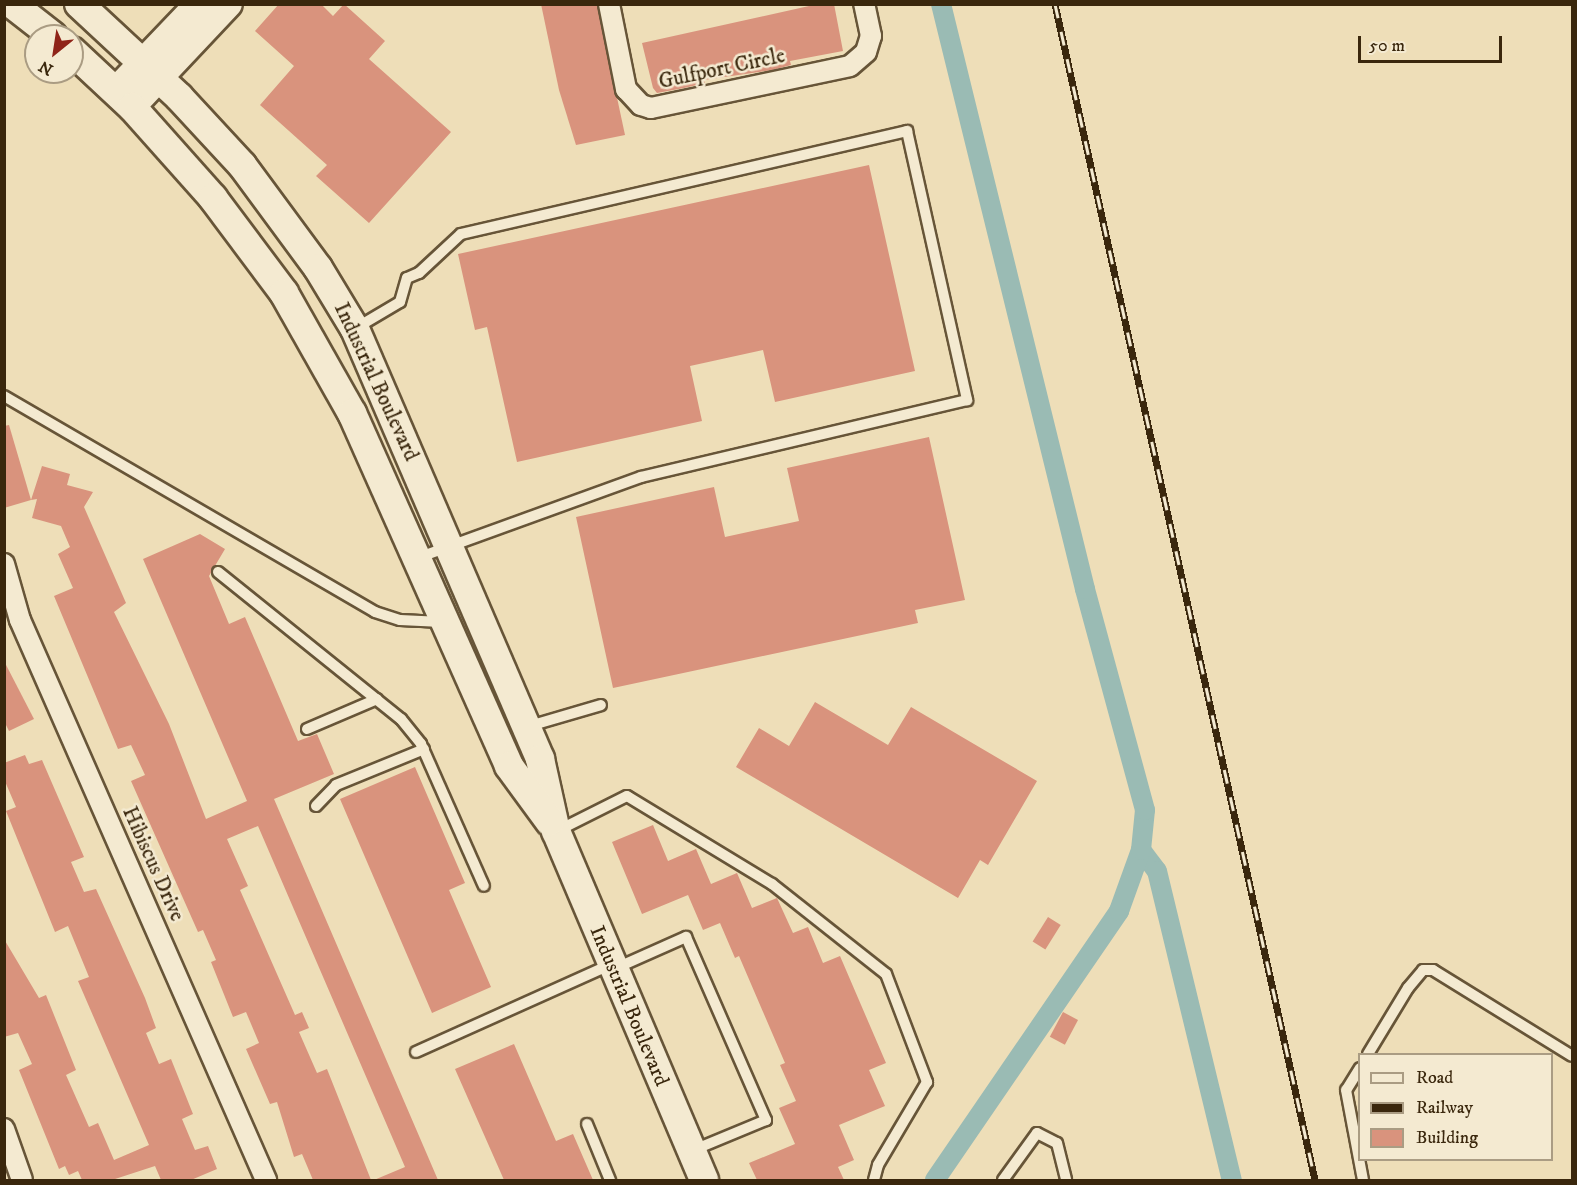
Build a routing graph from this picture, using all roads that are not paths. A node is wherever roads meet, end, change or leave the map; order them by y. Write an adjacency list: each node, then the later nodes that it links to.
1 (12, 4): 7 (main road)
2 (79, 4): 9 (main road, Industrial Boulevard)
3 (198, 4): 9 (street)
4 (229, 4): 9 (street)
5 (609, 4): 6 (street, Gulfport Circle)
6 (864, 4)
7 (38, 24)
8 (84, 62): 10 (main road, Industrial Boulevard)
9 (151, 69): 10 (street); 11 (main road, Industrial Boulevard)
10 (124, 99): 14 (main road, Industrial Boulevard)
11 (355, 328): 13 (main road, Industrial Boulevard); 13 (lane)
12 (4, 396): 17 (lane)
13 (450, 548): 14 (lane); 21 (main road, Industrial Boulevard)
14 (417, 558): 17 (main road, Industrial Boulevard)
15 (4, 564): 18 (street, Hibiscus Drive)
16 (218, 572): 19 (lane)
17 (445, 622): 25 (main road, Industrial Boulevard)
18 (12, 624): 38 (street, Hibiscus Drive)
19 (377, 699): 22 (lane); 23 (lane)
20 (601, 705): 21 (lane)
21 (526, 727): 25 (main road, Industrial Boulevard)
22 (307, 729)
23 (424, 749): 24 (lane); 26 (lane)
24 (316, 806)
25 (556, 831): 27 (main road, Industrial Boulevard); 41 (lane)
26 (484, 886)
27 (612, 967): 28 (lane); 35 (main road, Industrial Boulevard); 35 (lane)
28 (416, 1052)
29 (1369, 1053): 30 (lane)
30 (1572, 1056)
31 (1358, 1070): 34 (lane)
32 (587, 1124): 39 (lane)
33 (4, 1129): 37 (street)
34 (1358, 1150)
35 (691, 1151): 40 (main road, Industrial Boulevard)
36 (1360, 1161): 44 (lane)
37 (22, 1180)
38 (266, 1180)
39 (610, 1180)
40 (704, 1180)
41 (873, 1180)
42 (1004, 1180): 43 (lane)
43 (1066, 1180)
44 (1364, 1180)

